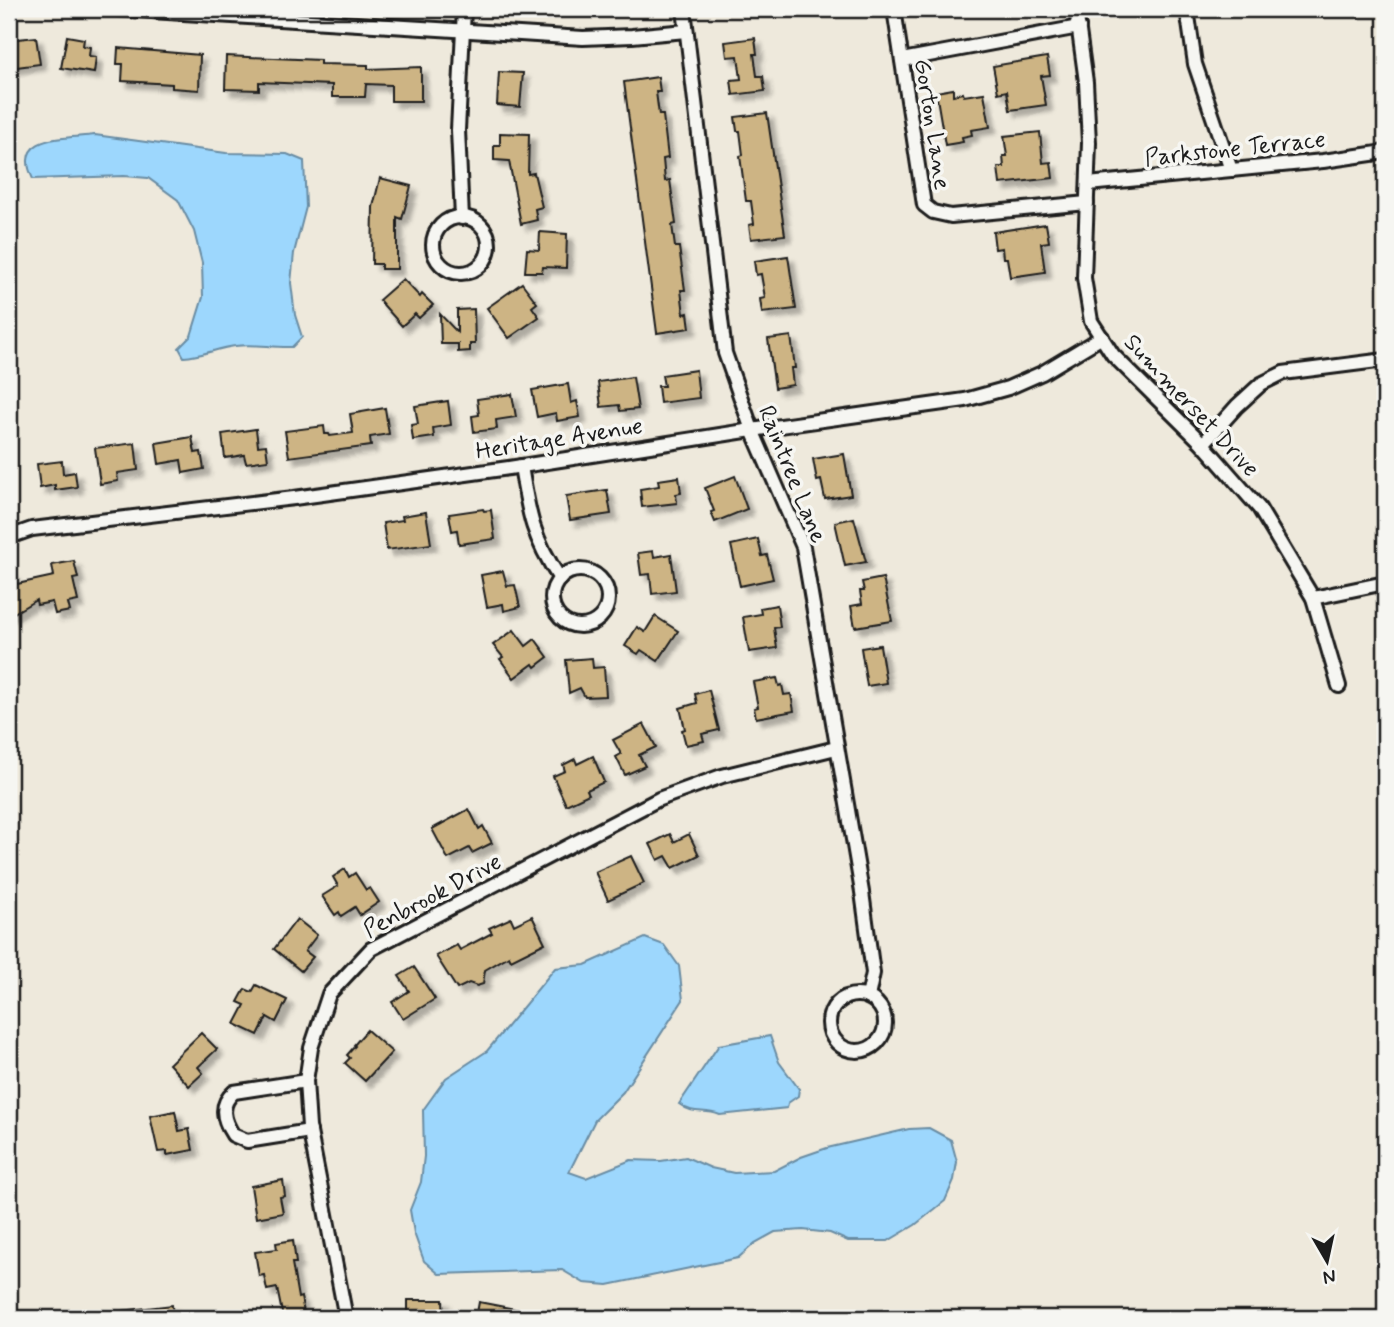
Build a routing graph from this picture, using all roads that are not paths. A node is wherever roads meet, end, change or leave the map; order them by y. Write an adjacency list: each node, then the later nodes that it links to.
1 (119, 9): 8 (street)
2 (464, 9): 8 (street)
3 (684, 9): 9 (street, Raintree Lane)
4 (894, 9): 10 (street, Gorton Lane)
5 (1076, 9): 7 (street, Summerset Drive)
6 (1187, 9): 12 (street)
7 (1079, 27): 10 (street); 13 (street, Summerset Drive)
8 (463, 31): 9 (street); 15 (street)
9 (686, 31): 18 (street, Raintree Lane)
10 (902, 60): 14 (street, Gorton Lane)
11 (1385, 152): 12 (street, Parkstone Terrace)
12 (1231, 170): 13 (street, Parkstone Terrace)
13 (1088, 184): 14 (street, Summerset Drive)
14 (1087, 203): 16 (street, Summerset Drive)
15 (461, 218): 15 (street)
16 (1102, 337): 18 (street, Heritage Avenue); 19 (street, Summerset Drive)
17 (1385, 360): 19 (street)
18 (752, 430): 20 (street, Heritage Avenue); 26 (street, Raintree Lane)
19 (1203, 444): 24 (street, Summerset Drive)
20 (521, 466): 21 (street, Heritage Avenue); 22 (street)
21 (9, 537)
22 (560, 579): 22 (street)
23 (1385, 583): 24 (street)
24 (1313, 598): 25 (street, Summerset Drive)
25 (1339, 686)
26 (836, 748): 27 (street, Raintree Lane); 28 (street, Penbrook Drive)
27 (868, 997): 27 (street)
28 (306, 1081): 29 (street, Penbrook Drive); 29 (street)
29 (310, 1131): 30 (street, Penbrook Drive)
30 (346, 1318)

